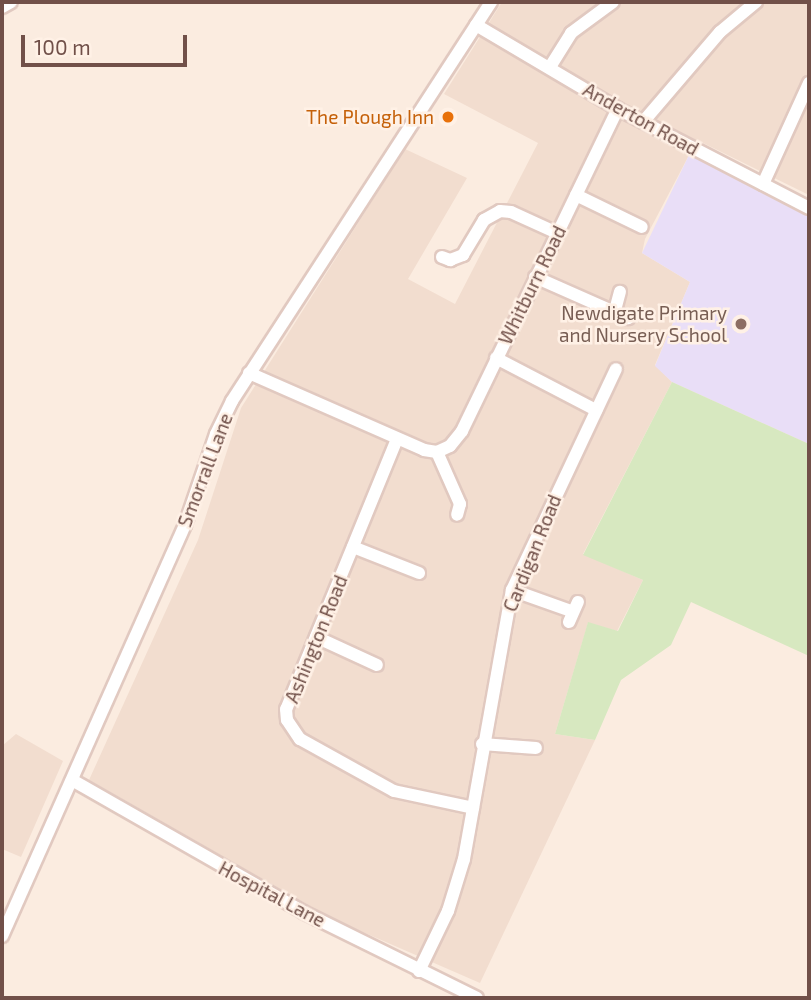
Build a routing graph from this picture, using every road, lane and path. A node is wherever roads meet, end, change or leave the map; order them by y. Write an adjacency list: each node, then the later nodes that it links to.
1 (11, 2): 5 (street)
2 (491, 2): 6 (street, Smorrall Lane)
3 (613, 2): 7 (street)
4 (756, 2): 10 (street)
5 (2, 8)
6 (476, 24): 7 (street, Anderton Road); 23 (street, Smorrall Lane)
7 (550, 67): 9 (street, Anderton Road)
8 (807, 92): 11 (street)
9 (618, 108): 10 (street, Anderton Road); 12 (street, Whitburn Road)
10 (643, 122): 11 (street, Anderton Road)
11 (763, 184): 13 (street, Anderton Road)
12 (576, 195): 14 (street); 15 (street, Whitburn Road)
13 (809, 208)
14 (642, 227)
15 (557, 233): 16 (street); 17 (street, Whitburn Road)
16 (442, 257)
17 (535, 277): 19 (street); 21 (street, Whitburn Road)
18 (620, 292): 19 (street)
19 (614, 314): 20 (street)
20 (628, 318)
21 (496, 358): 24 (street); 26 (street, Whitburn Road)
22 (617, 369): 24 (street, Cardigan Road)
23 (248, 373): 25 (street); 36 (street, Smorrall Lane)
24 (596, 410): 30 (street, Cardigan Road)
25 (397, 439): 26 (street); 28 (street, Ashington Road)
26 (437, 452): 27 (street)
27 (457, 515)
28 (353, 547): 29 (street); 32 (street, Ashington Road)
29 (419, 573)
30 (512, 590): 31 (street); 34 (street, Cardigan Road)
31 (573, 612)
32 (316, 637): 33 (street); 37 (street, Ashington Road)
33 (377, 665)
34 (482, 744): 35 (street); 37 (street, Cardigan Road)
35 (536, 748)
36 (72, 780): 38 (street, Smorrall Lane); 39 (street, Hospital Lane)
37 (473, 808): 39 (street, Cardigan Road)
38 (2, 936)
39 (419, 971): 40 (street, Hospital Lane)
40 (477, 998)

